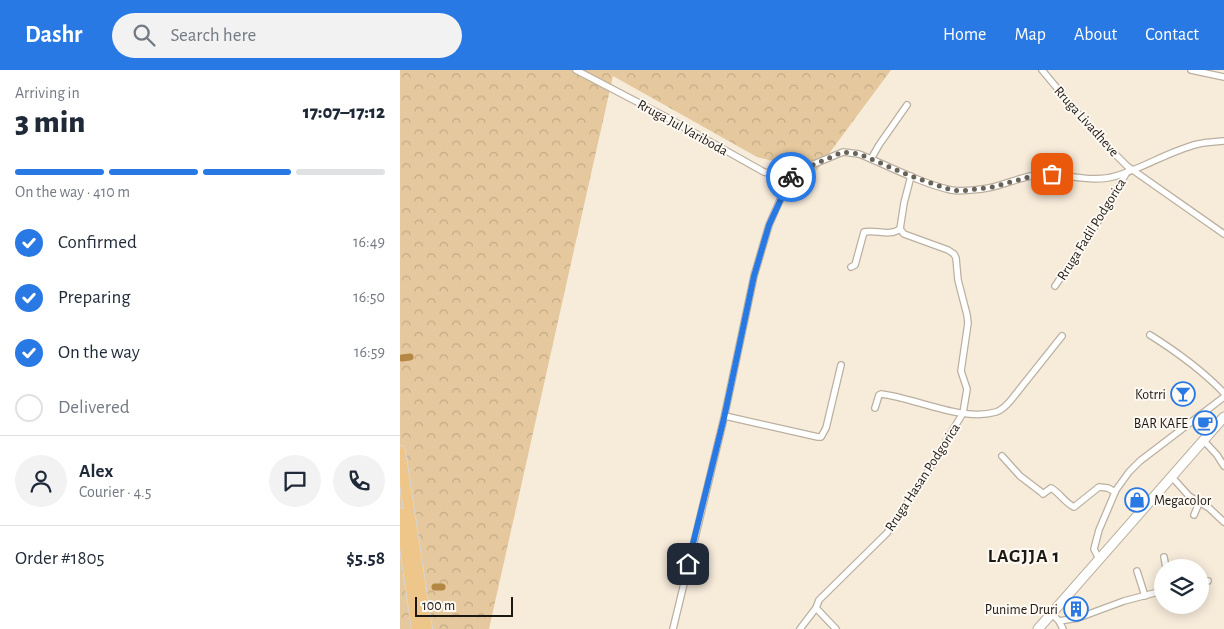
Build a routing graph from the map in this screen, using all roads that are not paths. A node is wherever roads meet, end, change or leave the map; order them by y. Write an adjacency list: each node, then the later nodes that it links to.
1 (576, 70): 9 (street, Rruga Jul Variboda)
2 (1042, 70): 8 (street, Rruga Livadheve)
3 (1191, 70): 4 (street)
4 (1224, 77)
5 (906, 105): 7 (street)
6 (1224, 141): 8 (street)
7 (871, 159): 9 (street); 10 (street)
8 (1130, 171): 10 (street); 12 (street, Rruga Livadheve); 14 (street, Rruga Fadil Podgorica)
9 (791, 174): 22 (street)
10 (911, 176): 11 (street)
11 (900, 229): 13 (street); 21 (street, Rruga Hasan Podgorica)
12 (1224, 234)
13 (851, 267)
14 (1055, 286)
15 (1062, 336): 21 (street)
16 (1150, 336): 18 (street)
17 (841, 365): 22 (street)
18 (1224, 393)
19 (1224, 397): 29 (street)
20 (875, 408): 21 (street, Rruga Hasan Podgorica)
21 (964, 412): 38 (street, Rruga Hasan Podgorica)
22 (724, 416): 43 (street)
23 (1224, 417): 24 (main road)
24 (1204, 441): 27 (street); 28 (main road)
25 (400, 452): 42 (highway)
26 (1002, 456): 29 (street)
27 (1224, 466)
28 (1171, 476): 30 (street); 34 (main road)
29 (1115, 492): 34 (street)
30 (1199, 503): 32 (street); 33 (street)
31 (400, 513): 41 (highway)
32 (1194, 515)
33 (1224, 522)
34 (1100, 559): 39 (main road)
35 (1137, 572): 37 (street)
36 (1154, 593): 37 (street)
37 (1144, 596): 40 (street)
38 (816, 608): 44 (street, Rruga Hasan Podgorica); 45 (street)
39 (1052, 614): 40 (street); 46 (main road)
40 (1059, 620): 47 (street)
41 (416, 629)
42 (427, 629)
43 (673, 629)
44 (800, 629)
45 (836, 629)
46 (1038, 629)
47 (1063, 629)

